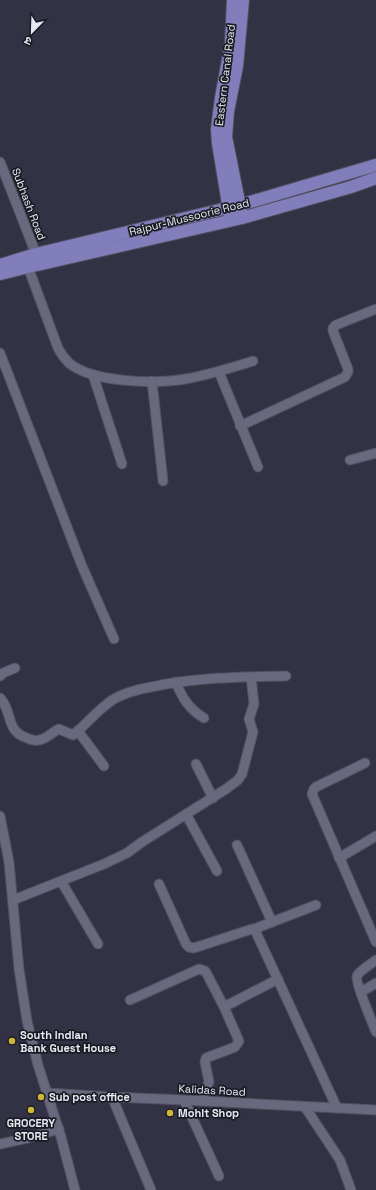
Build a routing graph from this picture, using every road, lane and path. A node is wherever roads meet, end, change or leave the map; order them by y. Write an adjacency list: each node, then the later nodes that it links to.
1 (233, 0): 6 (main road, Eastern Canal Road)
2 (244, 0): 6 (main road, Eastern Canal Road)
3 (0, 162): 8 (street, Subhash Road)
4 (376, 165): 6 (main road, Rajpur-Mussoorie Road)
5 (376, 178): 7 (main road, Rajpur-Mussoorie Road)
6 (234, 207): 7 (main road, Eastern Canal Road); 8 (main road, Rajpur-Mussoorie Road)
7 (237, 219): 10 (main road, Rajpur-Mussoorie Road)
8 (36, 254): 9 (main road, Rajpur-Mussoorie Road)
9 (0, 265)
10 (28, 267): 11 (main road, Rajpur-Mussoorie Road); 16 (street)
11 (0, 274)
12 (376, 309): 18 (street)
13 (0, 353): 24 (street)
14 (253, 361): 15 (street)
15 (219, 372): 17 (street); 18 (street)
16 (93, 375): 17 (street); 21 (street)
17 (152, 381): 23 (street)
18 (240, 426): 22 (street)
19 (376, 452): 20 (street)
20 (350, 460)
21 (122, 464)
22 (258, 467)
23 (163, 481)
24 (114, 639)
25 (15, 668): 26 (street)
26 (0, 676)
27 (286, 676): 28 (street)
28 (251, 677): 29 (street); 36 (street)
29 (176, 682): 31 (street); 32 (street)
30 (0, 698): 32 (street)
31 (204, 718)
32 (74, 733): 35 (street)
33 (365, 763): 42 (street)
34 (196, 764): 36 (street)
35 (104, 766)
36 (213, 798): 37 (street)
37 (186, 814): 44 (street); 45 (street)
38 (0, 816): 43 (street)
39 (376, 836): 42 (street)
40 (237, 845): 49 (street)
41 (0, 857): 43 (street)
42 (339, 858): 51 (street)
43 (9, 862): 47 (street)
44 (217, 871)
45 (60, 881): 47 (street); 52 (street)
46 (159, 884): 50 (street)
47 (13, 900): 60 (street)
48 (316, 905): 49 (street)
49 (272, 922): 50 (street)
50 (254, 929): 54 (street)
51 (376, 942)
52 (98, 944)
53 (376, 960): 56 (street)
54 (278, 979): 58 (street); 65 (street)
55 (376, 983): 56 (street)
56 (361, 992): 59 (street)
57 (130, 1000): 58 (street)
58 (224, 1007): 63 (street)
59 (376, 1032)
60 (47, 1093): 61 (street, Kalidas Road); 67 (street)
61 (112, 1098): 62 (street, Kalidas Road); 71 (street)
62 (184, 1100): 63 (street, Kalidas Road); 69 (street)
63 (202, 1101): 64 (street, Kalidas Road)
64 (305, 1107): 65 (street, Kalidas Road); 72 (street)
65 (337, 1108): 66 (street, Kalidas Road)
66 (376, 1110)
67 (59, 1129): 68 (street); 70 (street)
68 (0, 1144)
69 (219, 1176)
70 (75, 1190)
71 (151, 1190)
72 (351, 1190)

